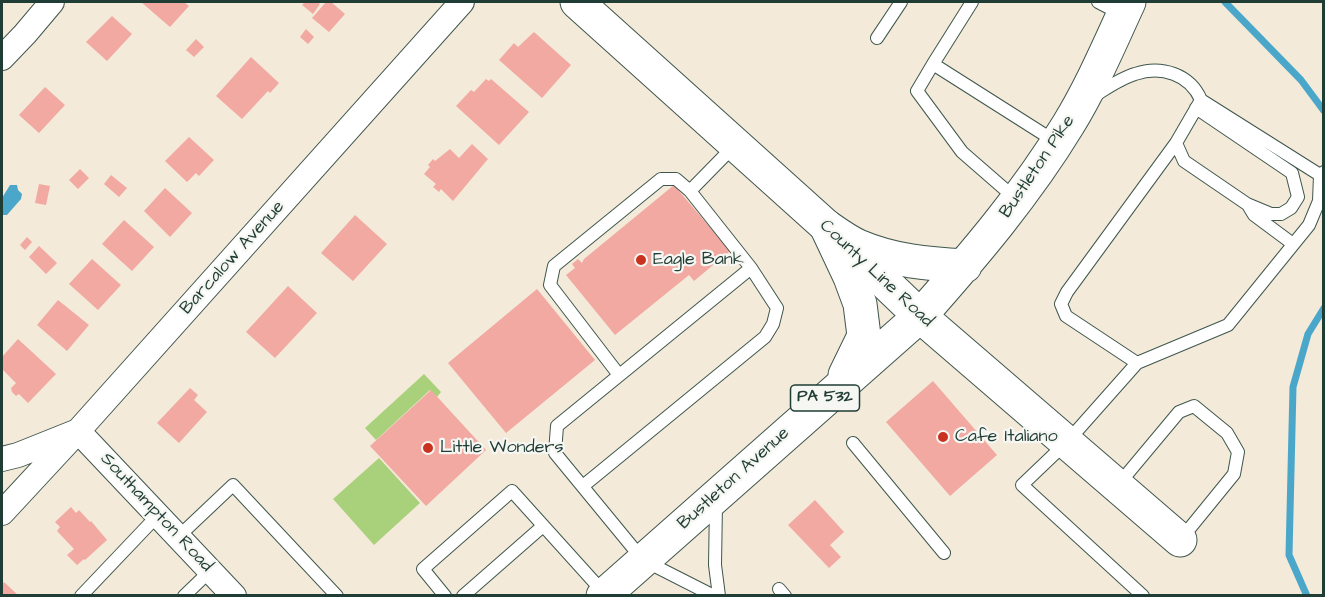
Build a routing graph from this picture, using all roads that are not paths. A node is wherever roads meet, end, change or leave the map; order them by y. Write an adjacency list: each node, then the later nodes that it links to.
1 (52, 2): 8 (street)
2 (462, 2): 29 (street, Barcalow Avenue)
3 (578, 2): 14 (main road, County Line Road)
4 (901, 2): 7 (lane)
5 (972, 2): 9 (lane)
6 (1117, 6): 10 (main road, Bustleton Pike / PA 532)
7 (877, 38)
8 (2, 58)
9 (933, 64): 13 (lane); 19 (lane)
10 (1080, 103): 11 (lane); 13 (main road, Bustleton Pike / PA 532)
11 (1199, 104): 12 (lane); 17 (lane); 20 (lane)
12 (1176, 142): 15 (lane); 16 (lane)
13 (1057, 143): 19 (main road, Bustleton Pike / PA 532)
14 (736, 144): 18 (lane); 21 (main road, County Line Road)
15 (1184, 161): 16 (lane); 20 (lane)
16 (1159, 166): 26 (lane)
17 (1322, 173): 22 (lane)
18 (690, 192): 24 (lane); 27 (lane)
19 (1017, 200): 23 (main road, Bustleton Pike / PA 532)
20 (1247, 204): 22 (lane)
21 (826, 226): 23 (main road); 25 (main road, County Line Road); 28 (main road)
22 (1293, 244): 26 (lane)
23 (965, 266): 25 (main road, Bustleton Pike / PA 532)
24 (751, 268): 27 (lane); 33 (lane)
25 (920, 316): 28 (main road, Bustleton Avenue / PA 532); 30 (main road, County Line Road)
26 (1137, 363): 30 (lane)
27 (620, 375): 33 (lane)
28 (841, 385): 35 (main road, Bustleton Avenue / PA 532)
29 (78, 431): 32 (street); 36 (street, Barcalow Avenue); 37 (street, Southampton Road)
30 (1067, 442): 34 (main road, County Line Road); 53 (lane)
31 (853, 443): 41 (lane)
32 (2, 459)
33 (583, 486): 42 (lane)
34 (1116, 487): 40 (main road, County Line Road); 40 (lane)
35 (716, 495): 42 (main road, Bustleton Avenue / PA 532); 52 (lane)
36 (2, 513)
37 (158, 515): 39 (street, Southampton Road); 45 (lane)
38 (543, 526): 44 (lane); 49 (lane); 50 (lane)
39 (178, 537): 43 (street, Southampton Road); 48 (lane)
40 (1180, 540)
41 (944, 553)
42 (643, 560): 44 (main road, Bustleton Avenue / PA 532); 51 (lane)
43 (210, 571): 46 (lane); 47 (street, Southampton Road)
44 (604, 595)
45 (81, 596)
46 (184, 596)
47 (234, 596)
48 (337, 596)
49 (445, 596)
50 (463, 596)
51 (714, 596)
52 (719, 596)
53 (1143, 596)

